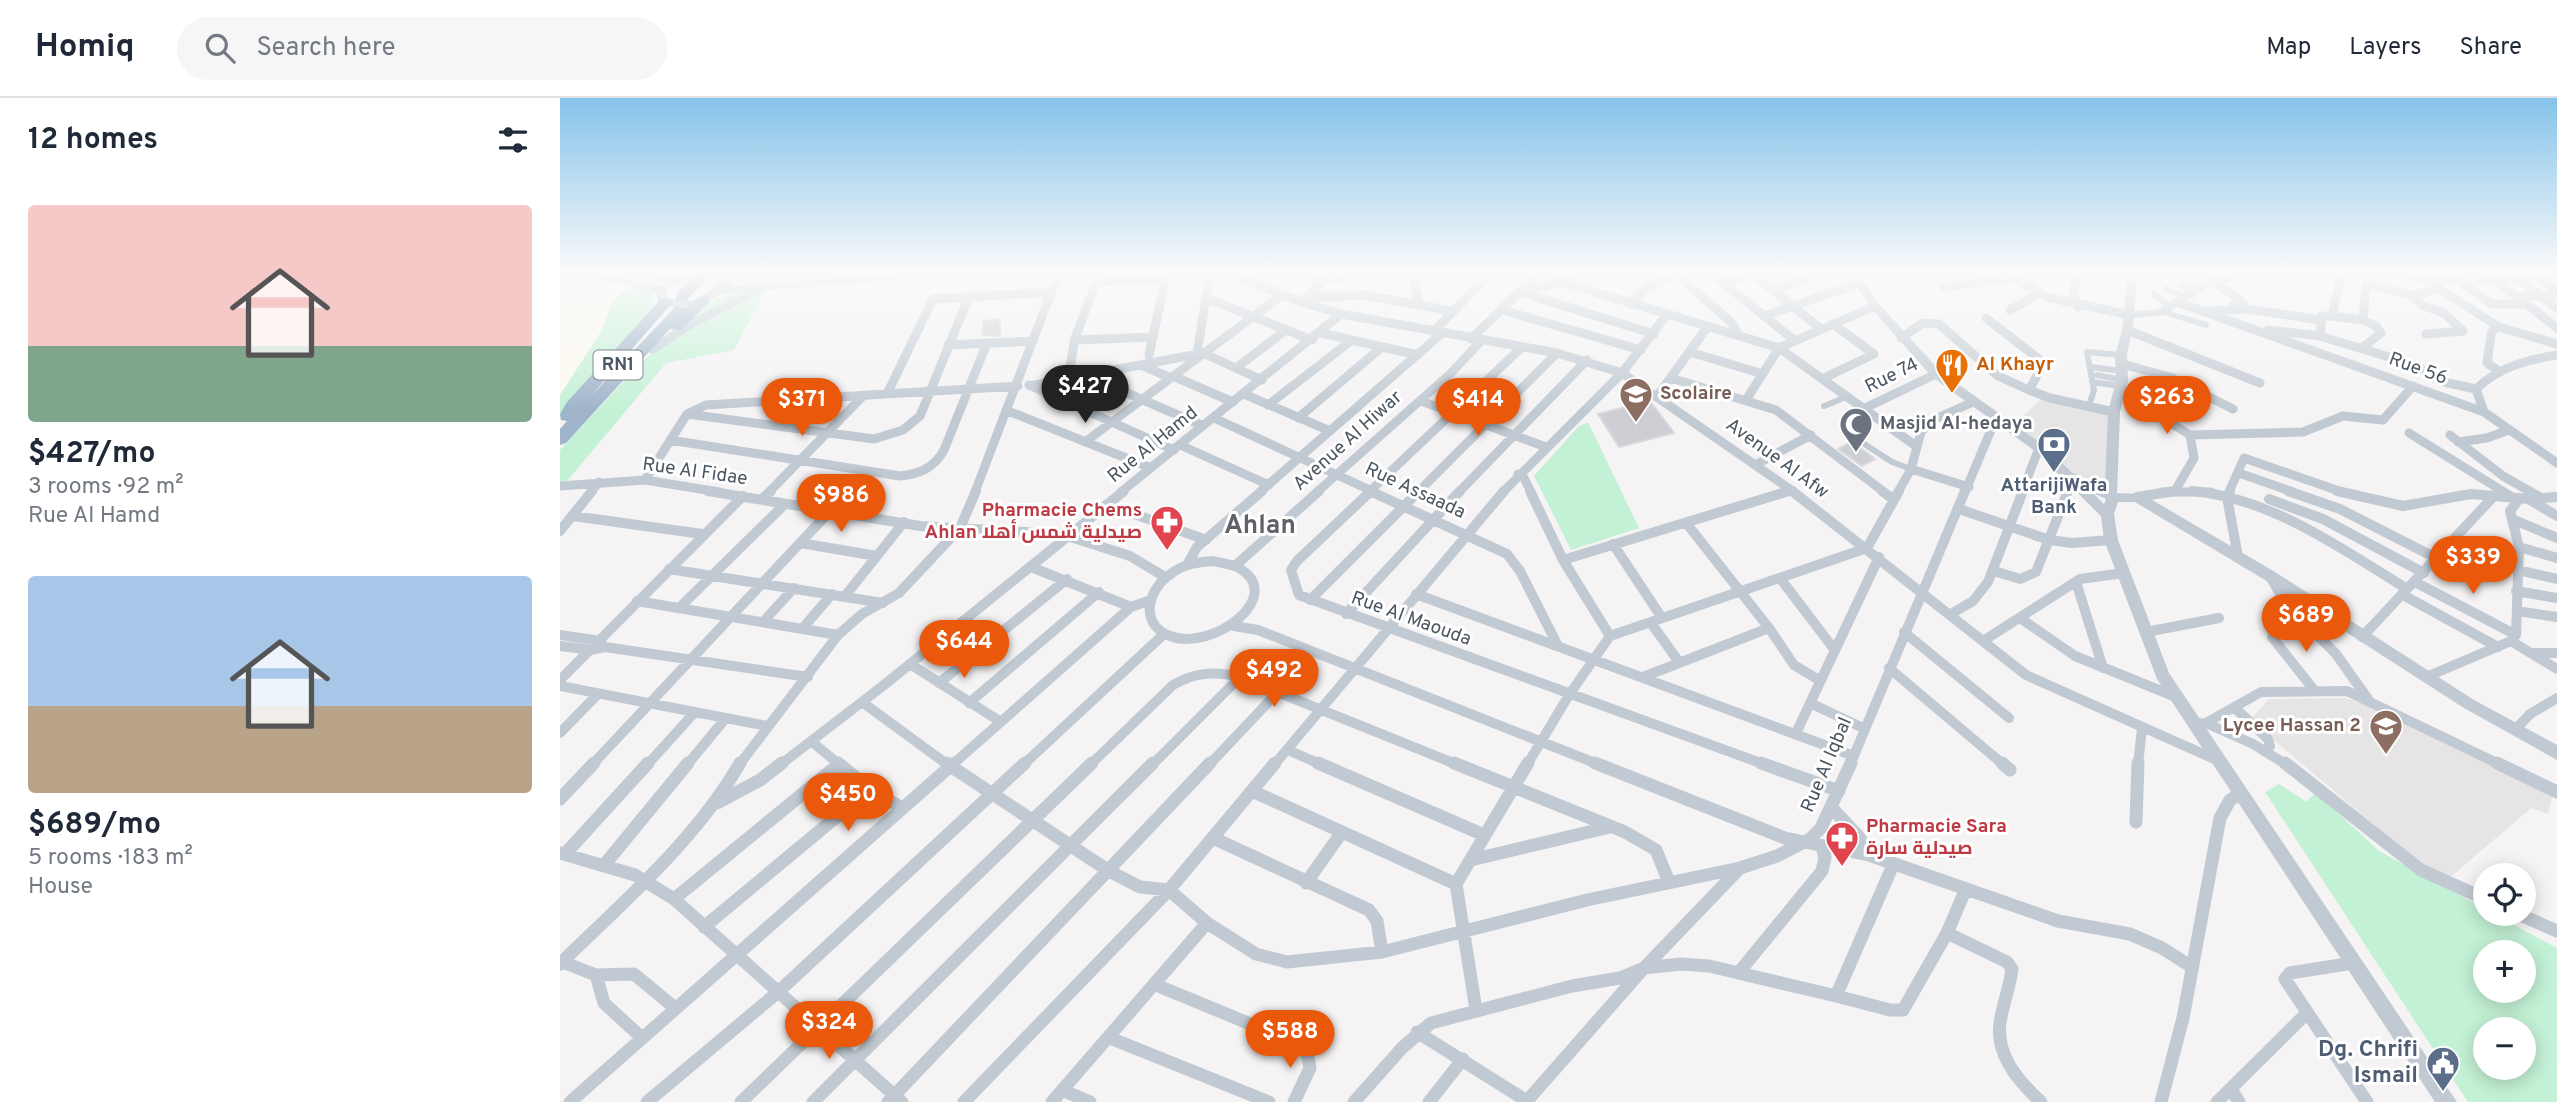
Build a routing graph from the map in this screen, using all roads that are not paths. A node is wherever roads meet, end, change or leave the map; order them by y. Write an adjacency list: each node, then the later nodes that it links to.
1 (663, 319): 120 (highway, RN1)
2 (669, 319): 64 (highway)
3 (702, 319): 64 (main road)
4 (923, 319): 97 (street)
5 (959, 319): 59 (street)
6 (1042, 319): 55 (street)
7 (1084, 319): 51 (street)
8 (1156, 319): 49 (street)
9 (1204, 319): 68 (street)
10 (1249, 319): 68 (street)
11 (1257, 319): 40 (street)
12 (1336, 319): 43 (street, Rue Al Hamd)
13 (1366, 319): 44 (street, Avenue Al Afw)
14 (1446, 319): 44 (street)
15 (1494, 319): 53 (street, Avenue Al Hiwar)
16 (1533, 319): 65 (street)
17 (1606, 319): 45 (street)
18 (1664, 319): 45 (street)
19 (1684, 319): 37 (street)
20 (1728, 319): 47 (street)
21 (1768, 319): 54 (street)
22 (1808, 319): 39 (street)
23 (1845, 319): 35 (street)
24 (1885, 319): 50 (street)
25 (1987, 319): 95 (street)
26 (2128, 319): 41 (street)
27 (2193, 319): 36 (street)
28 (2227, 319): 42 (street, Rue 56)
29 (2315, 319): 33 (street)
30 (2354, 319): 34 (street)
31 (2451, 319): 46 (street)
32 (2485, 319): 38 (street)
33 (2320, 320): 48 (street)
34 (2363, 320): 63 (street)
35 (1833, 324): 39 (street); 86 (street)
36 (2206, 325)
37 (1708, 326): 47 (street); 67 (street)
38 (2496, 326): 58 (street); 77 (street)
39 (1821, 329): 54 (street)
40 (1286, 330): 52 (street); 76 (street)
41 (2127, 330): 81 (street); 89 (street)
42 (2258, 330): 48 (street); 92 (street, Rue 56)
43 (1321, 333): 52 (street, Rue Al Hamd); 56 (street)
44 (1437, 333): 53 (street, Avenue Al Afw); 70 (street)
45 (1654, 334): 65 (street)
46 (2426, 334)
47 (1738, 335): 62 (street)
48 (2320, 336): 63 (street)
49 (1152, 337): 51 (street); 69 (street)
50 (1901, 338): 79 (street); 95 (street)
51 (1076, 340): 74 (street)
52 (1312, 340): 87 (street, Rue Al Hamd)
53 (1476, 340): 61 (street, Avenue Al Afw); 104 (street, Avenue Al Hiwar)
54 (1794, 340): 62 (street)
55 (1033, 341): 57 (street); 90 (street)
56 (1352, 341): 60 (street); 107 (street)
57 (988, 343): 59 (street); 94 (street)
58 (2557, 344)
59 (948, 345): 96 (street)
60 (1382, 347): 70 (street); 118 (street)
61 (1522, 347): 66 (street, Avenue Al Afw); 113 (street)
62 (1779, 348): 80 (street); 86 (street)
63 (2362, 348): 93 (street)
64 (653, 349): 120 (highway)
65 (1640, 350): 78 (street)
66 (1557, 352): 72 (street, Avenue Al Afw); 122 (street)
67 (1690, 352): 80 (street); 85 (street)
68 (1200, 354): 73 (street); 76 (street); 84 (street)
69 (1149, 355)
70 (1418, 355): 126 (street)
71 (2557, 355): 77 (street)
72 (1587, 360): 78 (street, Avenue Al Afw); 131 (street)
73 (1141, 365): 83 (street); 84 (street)
74 (1070, 367)
75 (2091, 367): 81 (street); 81 (street); 88 (street)
76 (1236, 368): 87 (street)
77 (2499, 371): 93 (street)
78 (1622, 373): 99 (street, Avenue Al Afw); 136 (street)
79 (1936, 373): 106 (street); 110 (street, Rue 74)
80 (1763, 374): 103 (street)
81 (2121, 374): 82 (street); 88 (street); 111 (street); 114 (street); 130 (street)
82 (2097, 375)
83 (1088, 376): 91 (street); 102 (street)
84 (1172, 377): 102 (street); 105 (street)
85 (1671, 378): 99 (street); 103 (street)
86 (1822, 379): 101 (street)
87 (1262, 380): 98 (street, Rue Al Hamd)
88 (2092, 382): 109 (street)
89 (2260, 383)
90 (1019, 384): 91 (street); 94 (street); 112 (street)
91 (1030, 386): 121 (street)
92 (2413, 386): 115 (street, Rue 56); 130 (street)
93 (2476, 388): 115 (street)
94 (968, 390): 96 (street); 140 (street)
95 (2029, 390): 109 (street)
96 (930, 391): 97 (street); 125 (street)
97 (887, 394): 100 (street)
98 (1244, 394): 105 (street, Rue Al Hamd); 107 (street)
99 (1658, 395): 142 (street, Avenue Al Afw)
100 (862, 397): 116 (street); 125 (street)
101 (1846, 397): 108 (street); 110 (street)
102 (1141, 400): 121 (street); 123 (street)
103 (1746, 400): 129 (street)
104 (1421, 401): 113 (street); 146 (street, Avenue Al Hiwar)
105 (1233, 402): 117 (street, Rue Al Hamd)
106 (1973, 402): 119 (street); 135 (street)
107 (1268, 405): 118 (street)
108 (1824, 406)
109 (2089, 406): 114 (street)
110 (1863, 409): 135 (street)
111 (2233, 409)
112 (1008, 411): 134 (street); 184 (street)
113 (1454, 412): 122 (street); 155 (street)
114 (2114, 412): 158 (street)
115 (2484, 412): 124 (street, Rue 56)
116 (687, 414): 125 (street); 133 (street)
117 (1214, 418): 123 (street, Rue Al Hamd); 139 (street, Rue Assaada)
118 (1298, 418): 126 (street)
119 (1996, 418): 138 (street); 153 (street, Rue Al Iqbal)
120 (569, 421): 132 (highway, RN1)
121 (1110, 424): 134 (street); 137 (street)
122 (1484, 424): 131 (street); 172 (street)
123 (1203, 426): 137 (street, Rue Al Hamd)
124 (2509, 430): 141 (street, Rue 56); 169 (street)
125 (831, 431): 140 (street)
126 (1330, 431): 139 (street)
127 (2409, 433): 165 (street)
128 (1849, 434): 144 (street)
129 (1811, 435): 142 (street); 167 (street)
130 (2190, 435): 157 (street)
131 (1511, 436): 136 (street); 179 (street)
132 (560, 439)
133 (670, 440): 140 (street); 149 (street)
134 (1086, 442): 143 (street)
135 (1916, 446): 144 (street)
136 (1546, 447): 147 (street)
137 (1177, 448): 143 (street, Rue Al Hamd); 151 (street)
138 (2039, 448): 158 (street); 183 (street)
139 (1300, 458): 146 (street, Rue Assaada); 151 (street)
140 (801, 460): 166 (street)
141 (2557, 463)
142 (1756, 464): 156 (street, Avenue Al Afw)
143 (1151, 468): 170 (street, Rue Al Hamd)
144 (1911, 469): 153 (street); 167 (street)
145 (2239, 473): 148 (street); 154 (street); 163 (street)
146 (1336, 474): 155 (street, Rue Assaada); 203 (street, Avenue Al Hiwar)
147 (1518, 474): 187 (street); 202 (street)
148 (2305, 478): 159 (street); 161 (street)
149 (645, 480): 150 (street, Rue Al Fidae); 160 (street, Rue Al Fidae)
150 (599, 482): 152 (street, Rue Al Fidae); 177 (street)
151 (1269, 485): 190 (street)
152 (560, 486)
153 (1969, 487): 173 (street, Rue Al Iqbal)
154 (2274, 488): 161 (street); 168 (street)
155 (1372, 490): 172 (street, Rue Assaada); 230 (street)
156 (1791, 490): 182 (street); 196 (street, Avenue Al Afw)
157 (2175, 491): 162 (street); 163 (street)
158 (2099, 495): 162 (street); 191 (street); 192 (street)
159 (2495, 495): 165 (street); 200 (street)
160 (743, 496): 166 (street, Rue Al Fidae); 186 (street)
161 (2302, 496): 176 (street); 200 (street)
162 (2137, 497): 198 (street)
163 (2227, 497): 175 (street); 198 (street)
164 (2557, 497): 169 (street)
165 (2520, 498): 169 (street); 178 (street); 180 (street)
166 (762, 499): 171 (street, Rue Al Fidae)
167 (1893, 499): 196 (street)
168 (2269, 499): 175 (street); 176 (street)
169 (2544, 499)
170 (1107, 503): 188 (street, Rue Al Hamd); 190 (street)
171 (785, 504): 174 (street, Rue Al Fidae); 212 (street)
172 (1403, 505): 179 (street, Rue Assaada); 230 (street)
173 (1959, 509): 183 (street); 223 (street, Rue Al Iqbal)
174 (830, 511): 181 (street, Rue Al Fidae); 193 (street)
175 (2266, 511): 221 (street)
176 (2301, 511): 211 (street)
177 (573, 516): 185 (street); 186 (street)
178 (2557, 516)
179 (1434, 519): 187 (street, Rue Assaada); 238 (street)
180 (2512, 519): 189 (street); 195 (street)
181 (904, 522): 184 (street, Rue Al Fidae); 197 (street)
182 (1687, 524): 194 (street); 222 (street)
183 (2008, 527): 191 (street); 209 (street)
184 (960, 528): 188 (street, Rue Al Fidae); 233 (street)
185 (560, 531)
186 (702, 534): 207 (street)
187 (1468, 534): 227 (street); 262 (street, Rue Assaada)
188 (1067, 536): 204 (street, Rue Al Hamd); 205 (street, Rue Al Fidae)
189 (2557, 538)
190 (1206, 540): 206 (street)
191 (2049, 540): 192 (street); 209 (street)
192 (2111, 540): 210 (street)
193 (800, 542): 197 (street); 219 (street)
194 (1613, 544): 202 (street); 242 (street)
195 (2519, 547): 201 (street); 208 (street)
196 (1867, 548): 199 (street, Avenue Al Afw); 215 (street)
197 (877, 556): 228 (street)
198 (2238, 556): 213 (street)
199 (1879, 558): 223 (street, Avenue Al Afw); 266 (street)
200 (2435, 558): 211 (street)
201 (2557, 558)
202 (1563, 559): 257 (street)
203 (1236, 565): 206 (street); 237 (street)
204 (1031, 567): 216 (street); 272 (street, Rue Al Hamd)
205 (1152, 567): 206 (street, Rue Al Fidae); 214 (street, Rue Al Fidae)
206 (1182, 567): 214 (street)
207 (669, 569): 212 (street); 231 (street)
208 (2518, 570): 217 (street); 224 (street)
209 (1994, 571): 239 (street)
210 (2124, 573): 218 (street); 253 (street)
211 (2424, 573): 221 (street)
212 (714, 576): 219 (street); 235 (street)
213 (2270, 576): 259 (street); 291 (street)
214 (1165, 577): 232 (street)
215 (1780, 578): 222 (street); 266 (street)
216 (1067, 579): 225 (street); 283 (street)
217 (2557, 579)
218 (2076, 582): 243 (street); 275 (street)
219 (761, 583): 220 (street); 240 (street)
220 (794, 588): 226 (street); 245 (street)
221 (2408, 589): 259 (street); 260 (street); 265 (street)
222 (1741, 591): 242 (street); 249 (street)
223 (1921, 591): 239 (street, Avenue Al Afw); 252 (street, Rue Al Iqbal)
224 (2516, 591): 229 (street); 236 (street)
225 (1099, 593): 234 (street); 293 (street)
226 (832, 594): 228 (street); 250 (street)
227 (1416, 594): 248 (street); 262 (street)
228 (845, 596): 233 (street)
229 (2557, 598)
230 (1310, 600): 238 (street, Rue Al Maouda)
231 (637, 601): 235 (street); 264 (street)
232 (1148, 601): 234 (street); 254 (street)
233 (883, 603): 256 (street)
234 (1131, 607): 301 (street)
235 (680, 608): 240 (street)
236 (2517, 611): 241 (street); 260 (street)
237 (1247, 614): 247 (street); 251 (street)
238 (1346, 614): 248 (street, Rue Al Maouda)
239 (1951, 614): 261 (street, Avenue Al Afw)
240 (729, 617): 245 (street); 270 (street)
241 (2557, 617)
242 (1662, 618): 246 (street)
243 (2020, 618): 261 (street); 275 (street)
244 (2220, 618): 253 (street)
245 (763, 622): 250 (street)
246 (1651, 623): 257 (street); 271 (street)
247 (1234, 626): 251 (street); 254 (street)
248 (1387, 628): 273 (street); 288 (street, Rue Al Maouda)
249 (1769, 628): 271 (street); 282 (street)
250 (802, 629): 256 (street)
251 (1258, 630): 273 (street)
252 (1904, 632): 274 (street, Rue Al Iqbal); 299 (street)
253 (2146, 632): 289 (street)
254 (1164, 634): 321 (street)
255 (560, 635): 264 (street)
256 (838, 635): 277 (street)
257 (1609, 636): 269 (street)
258 (2272, 637): 285 (street)
259 (2362, 637): 280 (street)
260 (2514, 638): 265 (street); 267 (street)
261 (1983, 640): 305 (street, Avenue Al Afw)
262 (1557, 645): 269 (street)
263 (560, 646): 264 (street)
264 (598, 646): 270 (street); 281 (street)
265 (2498, 647): 280 (street)
266 (1834, 649): 282 (street)
267 (2530, 653): 268 (street); 276 (street)
268 (2557, 653)
269 (1594, 658): 279 (street); 288 (street)
270 (691, 659): 277 (street); 295 (street)
271 (1679, 662): 279 (street)
272 (910, 664): 283 (street); 292 (street, Rue Al Hamd)
273 (1356, 668): 297 (street); 309 (street)
274 (1889, 668): 304 (street, Rue Al Iqbal); 318 (street)
275 (2102, 668): 289 (street)
276 (2557, 669)
277 (807, 677): 303 (street)
278 (1240, 677): 286 (street); 330 (street); 337 (street)
279 (1643, 677): 308 (street)
280 (2426, 677): 306 (street)
281 (560, 680)
282 (1819, 680): 294 (street)
283 (939, 683): 293 (street)
284 (560, 686): 287 (street)
285 (2314, 690): 291 (street); 296 (street)
286 (1276, 693): 297 (street); 345 (street)
287 (597, 695): 295 (street); 307 (street)
288 (1569, 695): 309 (street); 323 (street, Rue Al Maouda)
289 (2176, 696): 302 (street)
290 (2557, 698): 306 (street)
291 (2368, 699): 324 (street)
292 (862, 702): 310 (street, Rue Al Hamd); 317 (street)
293 (969, 703): 301 (street)
294 (1810, 703): 304 (street); 308 (street)
295 (650, 704): 298 (street); 326 (street)
296 (2235, 708): 302 (street); 312 (street)
297 (1320, 710): 311 (street); 319 (street)
298 (695, 712): 300 (street); 339 (street)
299 (2009, 718)
300 (725, 719): 303 (street); 342 (street)
301 (1001, 722): 317 (street)
302 (2200, 724): 312 (street); 315 (street)
303 (767, 726): 327 (street)
304 (1863, 728): 314 (street, Rue Al Iqbal)
305 (2142, 728): 315 (street, Avenue Al Afw); 331 (street)
306 (2515, 730): 313 (street)
307 (560, 733)
308 (1796, 733): 314 (street)
309 (1542, 740): 319 (street); 336 (street)
310 (811, 741): 316 (street); 327 (street, Rue Al Hamd)
311 (1288, 750): 322 (street); 334 (street)
312 (2267, 751): 352 (street)
313 (2557, 753)
314 (1854, 756): 323 (street, Rue Al Iqbal)
315 (2222, 762): 325 (street)
316 (839, 764): 320 (street); 353 (street)
317 (950, 766): 321 (street); 329 (street)
318 (2010, 770)
319 (1514, 788): 332 (street); 334 (street)
320 (870, 789): 329 (street); 356 (street)
321 (992, 791): 330 (street); 369 (street)
322 (1252, 791): 333 (street); 335 (street)
323 (1839, 791): 328 (street, Rue Al Iqbal)
324 (2557, 792)
325 (2240, 794): 363 (street); 364 (street)
326 (560, 799)
327 (718, 803): 346 (street)
328 (1831, 807): 336 (street, Rue Al Iqbal); 340 (street)
329 (902, 808): 361 (street)
330 (1032, 819): 337 (street); 374 (street)
331 (2136, 822)
332 (1610, 827): 341 (street); 347 (street)
333 (1342, 832): 348 (street); 349 (street)
334 (1484, 835): 341 (street)
335 (1213, 838): 348 (street); 350 (street)
336 (1805, 842): 338 (street); 344 (street, Rue Al Iqbal)
337 (1071, 845): 345 (street); 379 (street)
338 (1822, 847): 340 (street); 366 (street)
339 (563, 854): 342 (street)
340 (1869, 855): 343 (street)
341 (1471, 859): 349 (street)
342 (605, 864): 346 (street)
343 (1893, 865): 351 (street); 370 (street)
344 (1740, 868): 347 (street); 365 (street, Rue Al Iqbal)
345 (1109, 871): 350 (street); 382 (street)
346 (646, 880): 353 (street); 362 (street)
347 (1669, 882): 358 (street)
348 (1306, 883): 360 (street)
349 (1456, 884): 358 (street)
350 (1169, 890): 355 (street); 387 (street)
351 (1965, 891): 359 (street); 364 (street)
352 (2473, 894)
353 (674, 899): 356 (street)
354 (2536, 922): 357 (street)
355 (1207, 923): 360 (street); 368 (street)
356 (704, 927): 361 (street)
357 (2557, 931)
358 (1463, 932): 360 (street); 372 (street)
359 (1947, 933): 370 (street); 395 (street)
360 (1382, 951)
361 (735, 955): 369 (street); 371 (street)
362 (561, 962): 367 (street)
363 (2353, 964): 373 (street); 399 (street)
364 (2192, 967): 396 (street)
365 (1644, 968): 366 (street); 372 (street); 394 (street, Rue Al Iqbal)
366 (1740, 971): 370 (street)
367 (596, 975): 371 (street); 376 (street)
368 (1156, 985): 377 (street); 391 (street)
369 (777, 993): 374 (street); 384 (street)
370 (1836, 996)
371 (675, 1008): 376 (street)
372 (1476, 1010): 375 (street)
373 (2307, 1013): 381 (street); 398 (street)
374 (818, 1029): 379 (street); 385 (street)
375 (1418, 1032): 378 (street); 392 (street)
376 (641, 1037): 383 (street)
377 (1110, 1038): 380 (street); 390 (street)
378 (1463, 1059): 393 (street); 394 (street)
379 (856, 1060): 382 (street); 386 (street)
380 (1062, 1090): 388 (street); 389 (street)
381 (2235, 1096): 397 (street)
382 (895, 1100)
383 (570, 1102)
384 (647, 1102)
385 (741, 1102)
386 (813, 1102)
387 (964, 1102)
388 (1052, 1102)
389 (1090, 1102)
390 (1269, 1102)
391 (1294, 1102)
392 (1354, 1102)
393 (1429, 1102)
394 (1526, 1102)
395 (2041, 1102)
396 (2161, 1102)
397 (2217, 1102)
398 (2367, 1102)
399 (2447, 1102)

